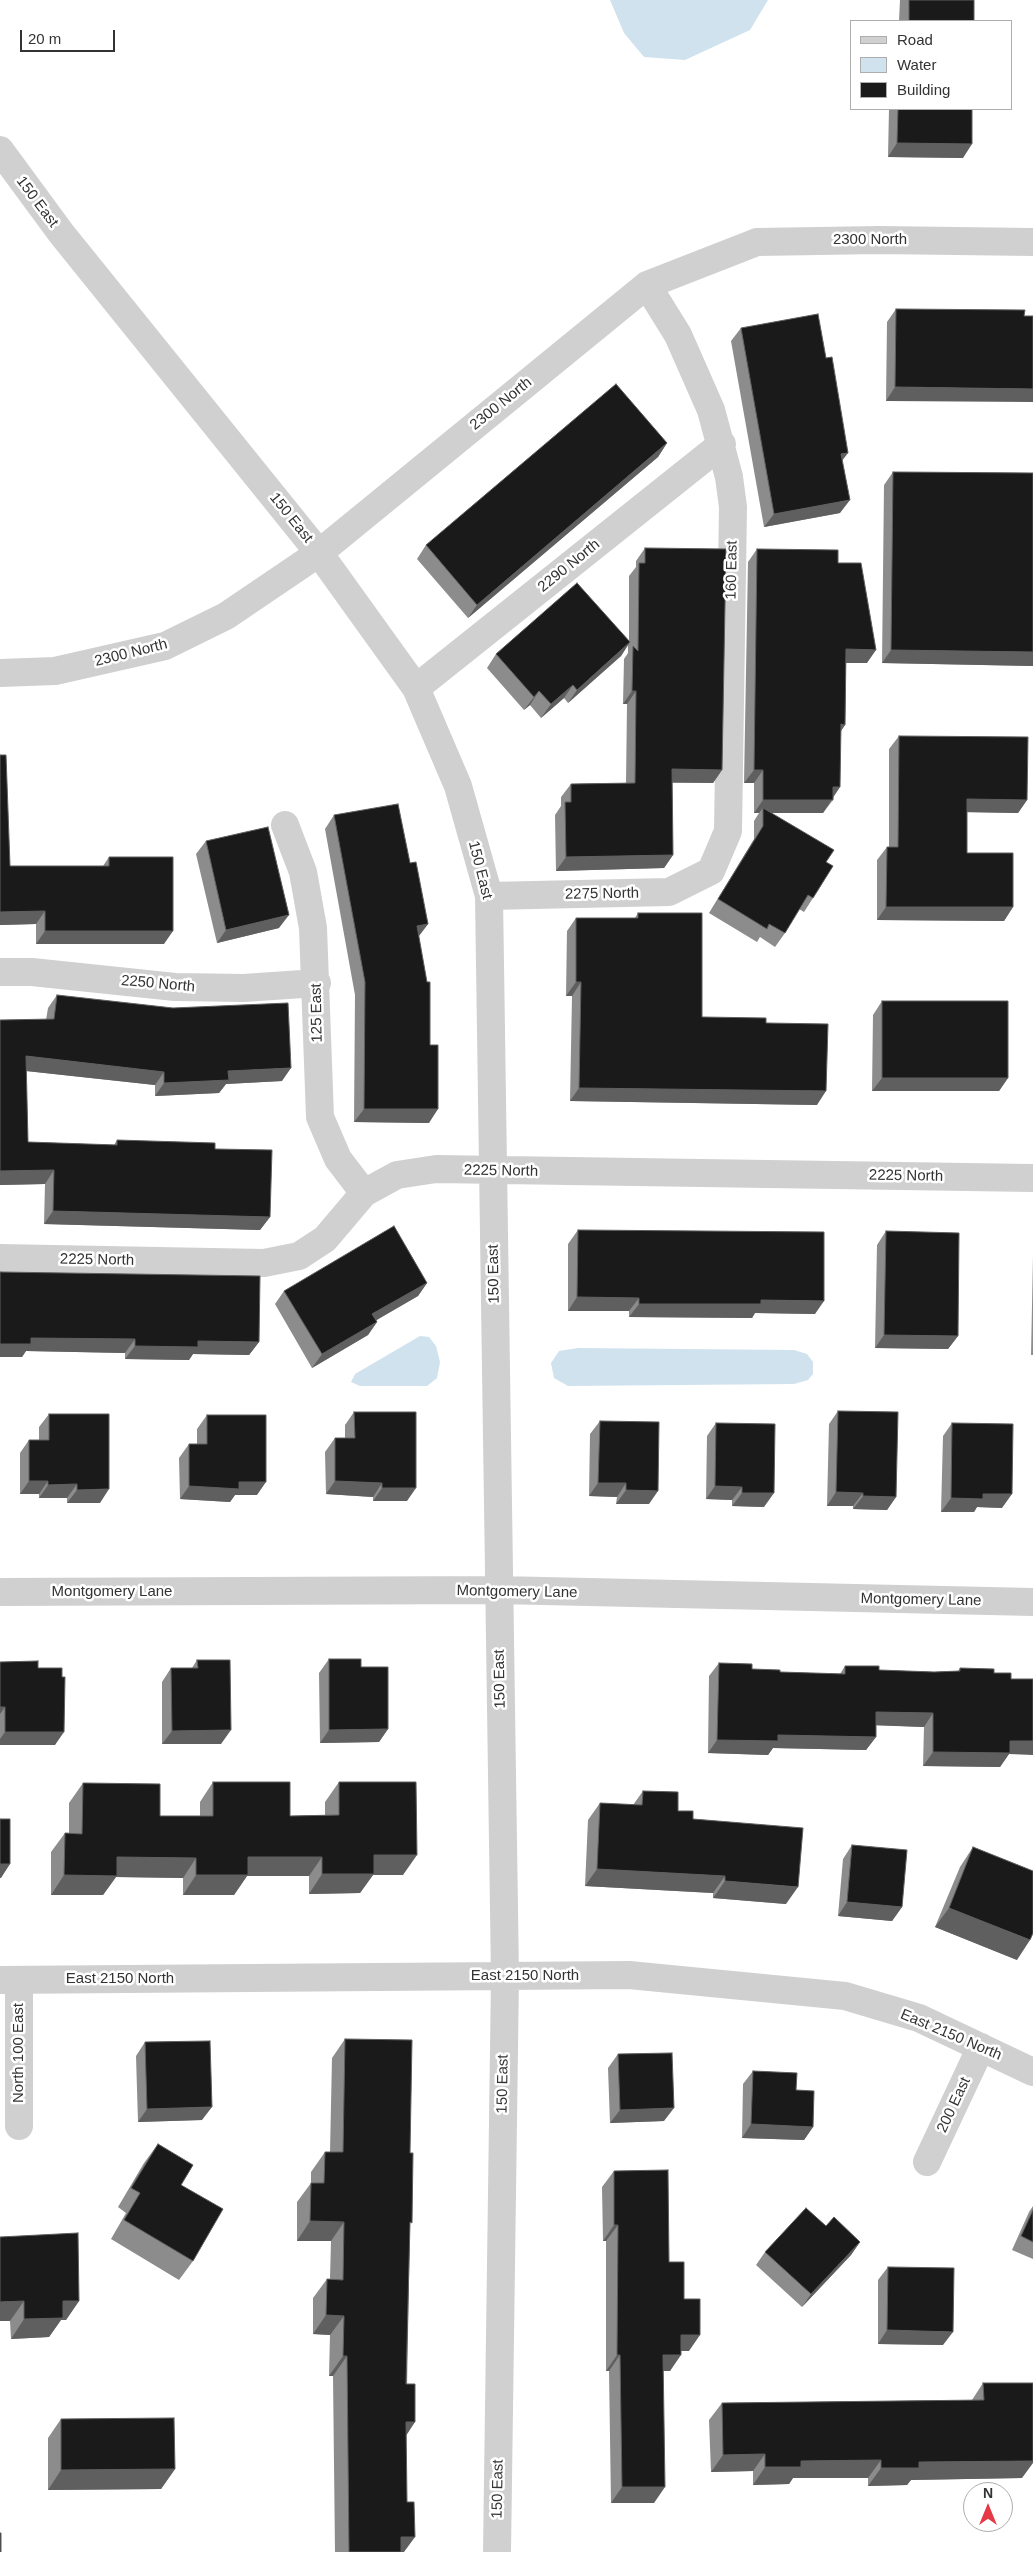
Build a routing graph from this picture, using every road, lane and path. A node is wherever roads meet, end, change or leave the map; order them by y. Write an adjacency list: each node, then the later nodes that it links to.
1 (0, 150): 5 (street, 150 East)
2 (1033, 242): 3 (street, 2300 North)
3 (647, 285): 4 (street, 160 East); 5 (street, 2300 North)
4 (722, 444): 7 (street, 2290 North); 9 (street, 160 East)
5 (319, 553): 6 (street, 2300 North); 7 (street, 150 East)
6 (0, 673)
7 (416, 688): 10 (street, 150 East)
8 (285, 824): 12 (street, 125 East)
9 (711, 870): 10 (street, 2275 North)
10 (489, 896): 13 (street, 150 East)
11 (0, 972): 12 (street, 2250 North)
12 (317, 983): 15 (street, 125 East)
13 (492, 1171): 14 (street, 2225 North); 15 (street, 2225 North); 17 (street, 150 East)
14 (1033, 1178)
15 (364, 1193): 16 (street, 2225 North)
16 (0, 1258)
17 (499, 1590): 18 (street, Montgomery Lane); 19 (street, Montgomery Lane); 20 (street, 150 East)
18 (0, 1592)
19 (1033, 1602)
20 (505, 1976): 21 (street, East 2150 North); 22 (street, East 2150 North); 26 (street, 150 East)
21 (9, 1980): 24 (street, North 100 East)
22 (981, 2047): 23 (street, East 2150 North); 25 (street, 200 East)
23 (1033, 2072)
24 (19, 2126)
25 (927, 2162)
26 (497, 2552)

